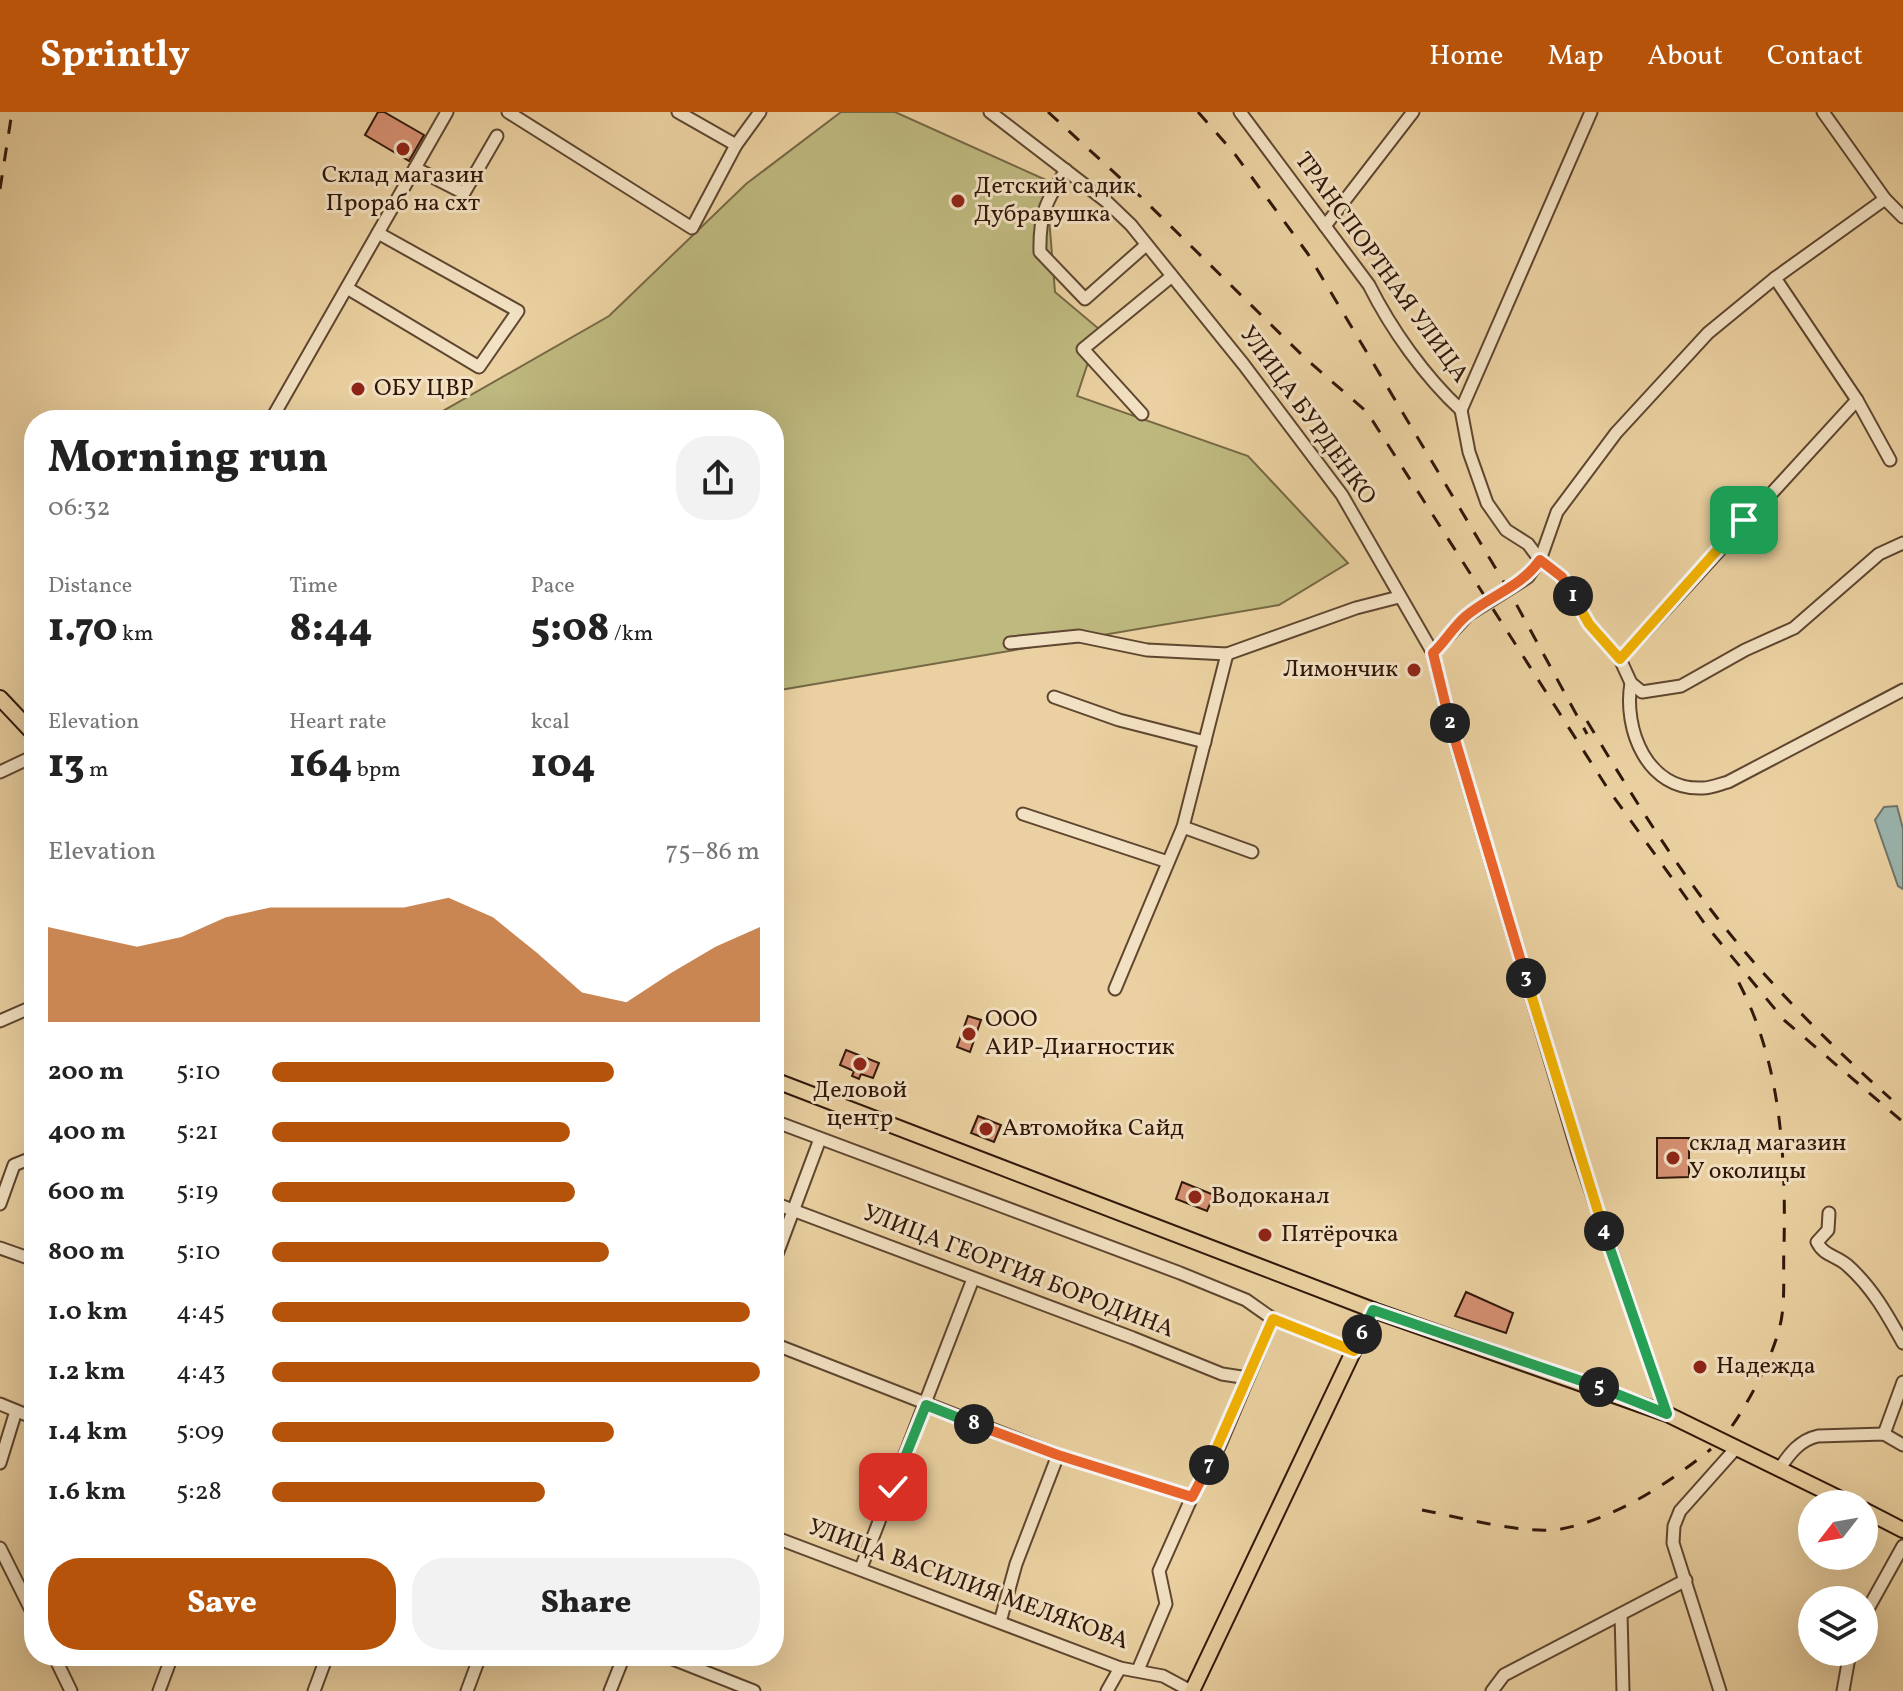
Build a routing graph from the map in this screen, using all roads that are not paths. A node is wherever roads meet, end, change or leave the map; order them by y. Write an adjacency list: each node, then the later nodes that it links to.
1 (447, 112): 12 (street)
2 (508, 112): 11 (street)
3 (678, 112): 11 (street)
4 (760, 112): 11 (street)
5 (990, 112): 13 (street, УЛИЦА БУРДЕНКО)
6 (1240, 112): 16 (street, ТРАНСПОРТНАЯ УЛИЦА)
7 (1413, 112): 16 (street)
8 (1591, 112): 24 (street)
9 (1823, 112): 14 (street)
10 (497, 136): 12 (street)
11 (736, 145)
12 (415, 168): 17 (street)
13 (1066, 170): 18 (street, УЛИЦА БУРДЕНКО); 18 (street)
14 (1885, 199): 15 (street); 20 (street)
15 (1903, 217)
16 (1325, 226): 24 (street, ТРАНСПОРТНАЯ УЛИЦА)
17 (378, 233): 21 (street); 21 (street)
18 (1146, 245): 19 (street, УЛИЦА БУРДЕНКО)
19 (1172, 276): 25 (street); 29 (street, УЛИЦА БУРДЕНКО)
20 (1775, 278): 22 (street); 28 (street)
21 (347, 288): 23 (street)
22 (1857, 400): 26 (street); 33 (street)
23 (277, 410)
24 (1461, 410): 28 (street)
25 (1142, 414)
26 (1890, 460)
27 (1903, 543): 34 (street)
28 (1540, 560): 31 (street); 33 (street)
29 (1399, 597): 31 (street, УЛИЦА БУРДЕНКО); 32 (street)
30 (1010, 643): 32 (street)
31 (1433, 653): 72 (street, УЛИЦА БУРДЕНКО)
32 (1227, 654): 39 (street)
33 (1620, 659): 34 (street)
34 (1631, 683): 35 (street)
35 (1903, 690)
36 (1054, 697): 39 (street)
37 (0, 698): 38 (main road)
38 (24, 723)
39 (1205, 742): 43 (street)
40 (24, 761): 41 (street)
41 (0, 772)
42 (1023, 814): 45 (street)
43 (1183, 827): 44 (street); 45 (street)
44 (1252, 852)
45 (1168, 862): 46 (street)
46 (1115, 989)
47 (24, 1010): 48 (street)
48 (0, 1021)
49 (784, 1084): 61 (main road)
50 (784, 1125): 51 (street)
51 (820, 1139): 55 (street); 62 (street)
52 (24, 1161): 53 (street)
53 (0, 1204)
54 (784, 1207): 55 (street, УЛИЦА ГЕОРГИЯ БОРОДИНА)
55 (795, 1211): 57 (street); 60 (street, УЛИЦА ГЕОРГИЯ БОРОДИНА)
56 (1829, 1213): 63 (street)
57 (784, 1238)
58 (0, 1248): 59 (street)
59 (24, 1256)
60 (973, 1279): 66 (street, УЛИЦА ГЕОРГИЯ БОРОДИНА); 69 (street)
61 (1373, 1310): 65 (main road); 72 (main road)
62 (1273, 1319): 65 (street); 66 (street)
63 (1903, 1343)
64 (784, 1348): 69 (street)
65 (1354, 1351): 109 (main road)
66 (1248, 1378): 80 (street)
67 (1903, 1382): 73 (street)
68 (0, 1404): 70 (street)
69 (926, 1405): 76 (street); 86 (street)
70 (16, 1411): 71 (street); 77 (street)
71 (24, 1414)
72 (1667, 1414): 75 (main road)
73 (1884, 1434): 74 (street); 78 (street)
74 (1903, 1445)
75 (1737, 1447): 78 (main road); 87 (street)
76 (1058, 1455): 80 (street); 91 (street)
77 (0, 1463)
78 (1780, 1468): 79 (main road)
79 (1823, 1490)
80 (1192, 1497): 100 (street)
81 (1878, 1517): 82 (main road)
82 (1903, 1530)
83 (784, 1541): 86 (street, УЛИЦА ВАСИЛИЯ МЕЛЯКОВА)
84 (1903, 1546): 88 (street)
85 (0, 1548): 89 (street)
86 (861, 1568): 91 (street, УЛИЦА ВАСИЛИЯ МЕЛЯКОВА)
87 (1686, 1580): 90 (street); 112 (street)
88 (1878, 1591)
89 (24, 1596)
90 (1621, 1614): 110 (street); 111 (street)
91 (1000, 1622): 99 (street, УЛИЦА ВАСИЛИЯ МЕЛЯКОВА)
92 (59, 1666): 102 (street)
93 (168, 1666): 103 (street)
94 (323, 1666): 104 (street)
95 (476, 1666): 105 (street)
96 (620, 1666): 106 (street)
97 (685, 1666): 101 (street)
98 (1847, 1666): 113 (street)
99 (1120, 1668): 100 (street, УЛИЦА ВАСИЛИЯ МЕЛЯКОВА); 108 (street)
100 (1138, 1670): 109 (street, УЛИЦА ВАСИЛИЯ МЕЛЯКОВА)
101 (726, 1686): 107 (street)
102 (71, 1691)
103 (159, 1691)
104 (314, 1691)
105 (467, 1691)
106 (610, 1691)
107 (754, 1691)
108 (1107, 1691)
109 (1192, 1691)
110 (1492, 1691)
111 (1623, 1691)
112 (1720, 1691)
113 (1843, 1691)

